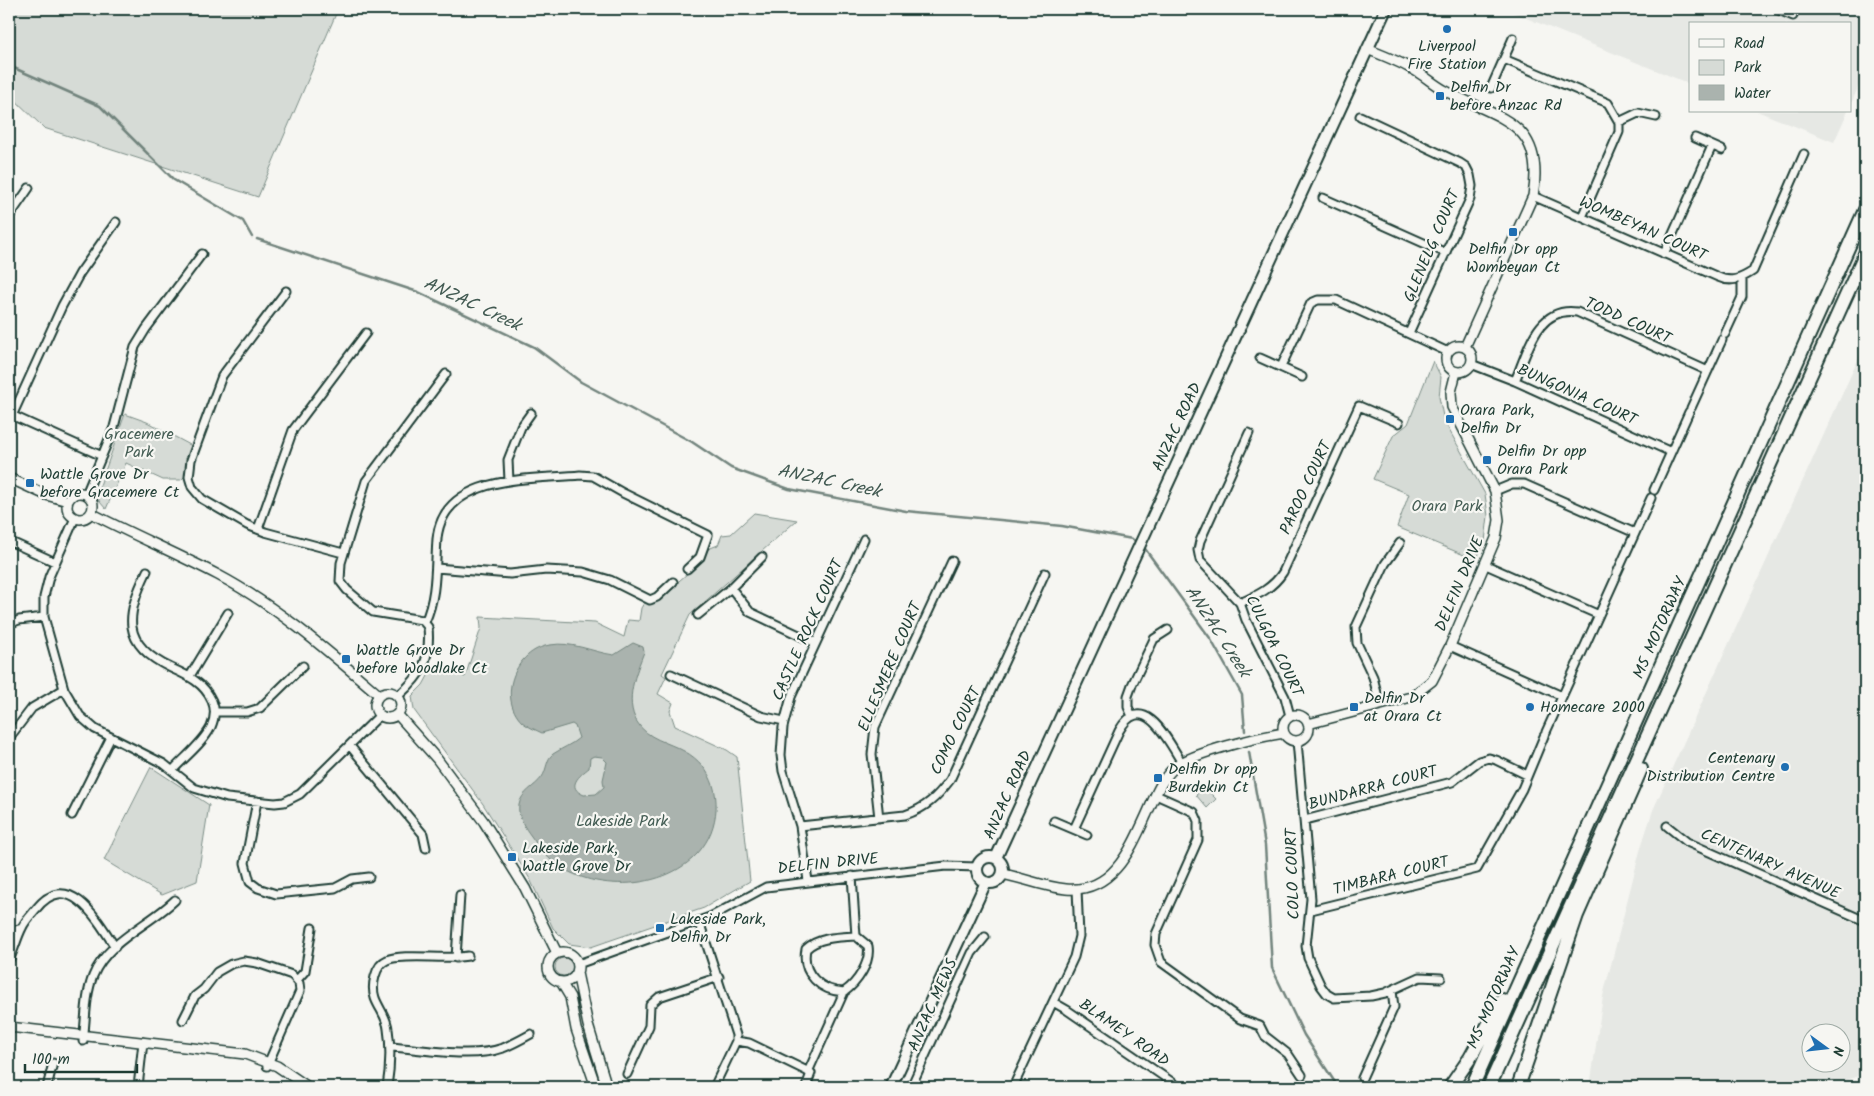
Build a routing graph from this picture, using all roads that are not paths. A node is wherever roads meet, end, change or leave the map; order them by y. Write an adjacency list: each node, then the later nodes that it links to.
1 (1386, 9): 5 (main road, ANZAC ROAD)
2 (1776, 9): 3 (street)
3 (1793, 16)
4 (1513, 38): 6 (street)
5 (1367, 49): 16 (street); 116 (main road, ANZAC ROAD)
6 (1504, 59): 7 (street); 10 (street)
7 (1491, 88)
8 (1360, 116): 23 (street, GLENELG COURT)
9 (1656, 117): 10 (street)
10 (1618, 122): 21 (street)
11 (1695, 138): 12 (street)
12 (1712, 146): 13 (street); 25 (street)
13 (1722, 150)
14 (1804, 154): 27 (street)
15 (29, 188): 20 (street)
16 (1534, 196): 21 (street, WOMBEYAN COURT); 31 (street)
17 (1323, 198): 23 (street)
18 (1865, 202): 34 (highway)
19 (1865, 210): 34 (highway, M5 MOTORWAY)
20 (9, 217)
21 (1582, 217): 25 (street, WOMBEYAN COURT)
22 (116, 222): 43 (street)
23 (1446, 253): 30 (street, GLENELG COURT)
24 (202, 254): 47 (street)
25 (1664, 254): 27 (street, WOMBEYAN COURT)
26 (1865, 254): 69 (highway, M5 MOTORWAY)
27 (1742, 278): 37 (street)
28 (286, 291): 55 (street)
29 (366, 333): 55 (street)
30 (1409, 333): 32 (street); 36 (street)
31 (1465, 347): 32 (street); 35 (street)
32 (1448, 352): 38 (street)
33 (1260, 358): 36 (street)
34 (1797, 360): 117 (highway, M5 MOTORWAY)
35 (1471, 364): 38 (street); 41 (street, BUNGONIA COURT)
36 (1281, 367): 40 (street)
37 (1708, 371): 41 (street, TODD COURT); 46 (street)
38 (1456, 372): 50 (street, DELFIN DRIVE)
39 (446, 374): 60 (street)
40 (1302, 377)
41 (1515, 381): 46 (street, BUNGONIA COURT)
42 (531, 413): 49 (street)
43 (11, 415): 47 (street)
44 (1399, 423): 72 (street, PAROO COURT)
45 (1249, 433): 72 (street, CULGOA COURT)
46 (1671, 452): 56 (street)
47 (102, 456): 51 (street)
48 (9, 478): 52 (street)
49 (509, 481): 65 (street); 66 (street)
50 (1495, 491): 56 (street); 64 (street, DELFIN DRIVE)
51 (86, 494): 52 (street); 53 (street)
52 (68, 501): 54 (street)
53 (91, 513): 54 (street); 86 (street)
54 (75, 518): 63 (street)
55 (258, 529): 60 (street)
56 (1635, 533): 75 (street)
57 (864, 539): 80 (street, CASTLE ROCK COURT)
58 (9, 541): 63 (street)
59 (1400, 543): 89 (street)
60 (343, 553): 77 (street)
61 (762, 557): 71 (street)
62 (952, 561): 108 (street, ELLESMERE COURT)
63 (55, 562): 76 (street)
64 (1486, 565): 75 (street); 81 (street, DELFIN DRIVE)
65 (436, 568): 70 (street); 77 (street)
66 (687, 569)
67 (147, 571): 84 (street)
68 (1045, 573): 108 (street, COMO COURT)
69 (1719, 574): 177 (highway, M5 MOTORWAY); 178 (highway)
70 (673, 582)
71 (731, 588): 74 (street); 80 (street)
72 (1240, 603): 94 (street, CULGOA COURT)
73 (228, 613): 84 (street)
74 (698, 615)
75 (1599, 615): 88 (street)
76 (44, 617): 78 (street); 85 (street)
77 (425, 622): 87 (street)
78 (9, 624)
79 (1168, 630): 93 (street)
80 (816, 643): 95 (street, CASTLE ROCK COURT)
81 (1450, 646): 88 (street); 89 (street, DELFIN DRIVE)
82 (303, 666): 90 (street)
83 (670, 674): 95 (street)
84 (190, 676): 90 (street)
85 (64, 689): 98 (street); 99 (street)
86 (380, 695): 87 (street); 92 (street)
87 (398, 696): 91 (street)
88 (1562, 696): 104 (street)
89 (1380, 705): 96 (street, DELFIN DRIVE)
90 (215, 712): 103 (street)
91 (397, 714): 92 (street); 136 (street)
92 (380, 715): 101 (street)
93 (1132, 716): 102 (street); 113 (street)
94 (1290, 716): 96 (street); 97 (street)
95 (784, 721): 111 (street, CASTLE ROCK COURT)
96 (1308, 724): 100 (street)
97 (1284, 734): 100 (street); 102 (street)
98 (9, 738)
99 (111, 738): 103 (street); 107 (street)
100 (1297, 741): 110 (street, COLO COURT)
101 (350, 746): 106 (street); 115 (street)
102 (1182, 762): 105 (street)
103 (173, 770): 106 (street)
104 (1527, 775): 110 (street, BUNDARRA COURT); 127 (street, TIMBARA COURT)
105 (1156, 795): 124 (street); 160 (street)
106 (257, 801): 121 (street)
107 (72, 815)
108 (879, 818): 111 (street, COMO COURT)
109 (1054, 820): 113 (street)
110 (1305, 820): 127 (street, COLO COURT)
111 (800, 826): 122 (street, CASTLE ROCK COURT)
112 (1667, 826): 129 (street, CENTENARY AVENUE)
113 (1074, 829): 114 (street)
114 (1087, 835)
115 (426, 848)
116 (996, 858): 118 (main road); 119 (main road)
117 (1571, 866): 175 (highway); 176 (highway, M5 MOTORWAY)
118 (977, 867): 120 (street, DELFIN DRIVE); 123 (main road)
119 (1002, 874): 123 (main road); 124 (street)
120 (852, 876): 122 (street, DELFIN DRIVE); 133 (street)
121 (369, 877)
122 (808, 881): 128 (street, DELFIN DRIVE)
123 (986, 882): 171 (main road)
124 (1077, 889): 147 (street)
125 (460, 895): 138 (street)
126 (175, 900): 135 (street)
127 (1311, 910): 145 (street, COLO COURT)
128 (699, 921): 140 (street, DELFIN DRIVE); 141 (street)
129 (1865, 921)
130 (22, 928): 132 (street); 135 (street); 139 (street)
131 (312, 928): 143 (street)
132 (9, 932)
133 (856, 936): 146 (street); 146 (street)
134 (986, 936): 172 (street, ANZAC MEWS)
135 (114, 947): 152 (street)
136 (557, 953): 140 (street); 144 (street)
137 (468, 956): 138 (street)
138 (456, 958): 155 (street)
139 (9, 960)
140 (578, 968): 144 (street); 168 (street)
141 (719, 977): 153 (street); 159 (street)
142 (1441, 978): 145 (street, COLO COURT)
143 (297, 980): 148 (street); 157 (street)
144 (561, 982): 167 (street)
145 (1392, 991): 161 (street)
146 (844, 992): 158 (street)
147 (1053, 1002): 173 (street); 174 (street, BLAMEY ROAD)
148 (183, 1020)
149 (9, 1027): 152 (street)
150 (9, 1033): 152 (street)
151 (531, 1034): 155 (street)
152 (84, 1039): 154 (street)
153 (736, 1041): 158 (street); 169 (street)
154 (143, 1045): 157 (street); 163 (street)
155 (390, 1047): 166 (street)
156 (54, 1064): 162 (street)
157 (268, 1064): 164 (street); 165 (street)
158 (808, 1072): 170 (street)
159 (627, 1074)
160 (1302, 1075)
161 (1362, 1078)
162 (47, 1087)
163 (138, 1087)
164 (299, 1087)
165 (308, 1087)
166 (387, 1087)
167 (596, 1087)
168 (607, 1087)
169 (714, 1087)
170 (806, 1087)
171 (891, 1087)
172 (911, 1087)
173 (1013, 1087)
174 (1179, 1087)
175 (1450, 1087)
176 (1472, 1087)
177 (1489, 1087)
178 (1518, 1087)

